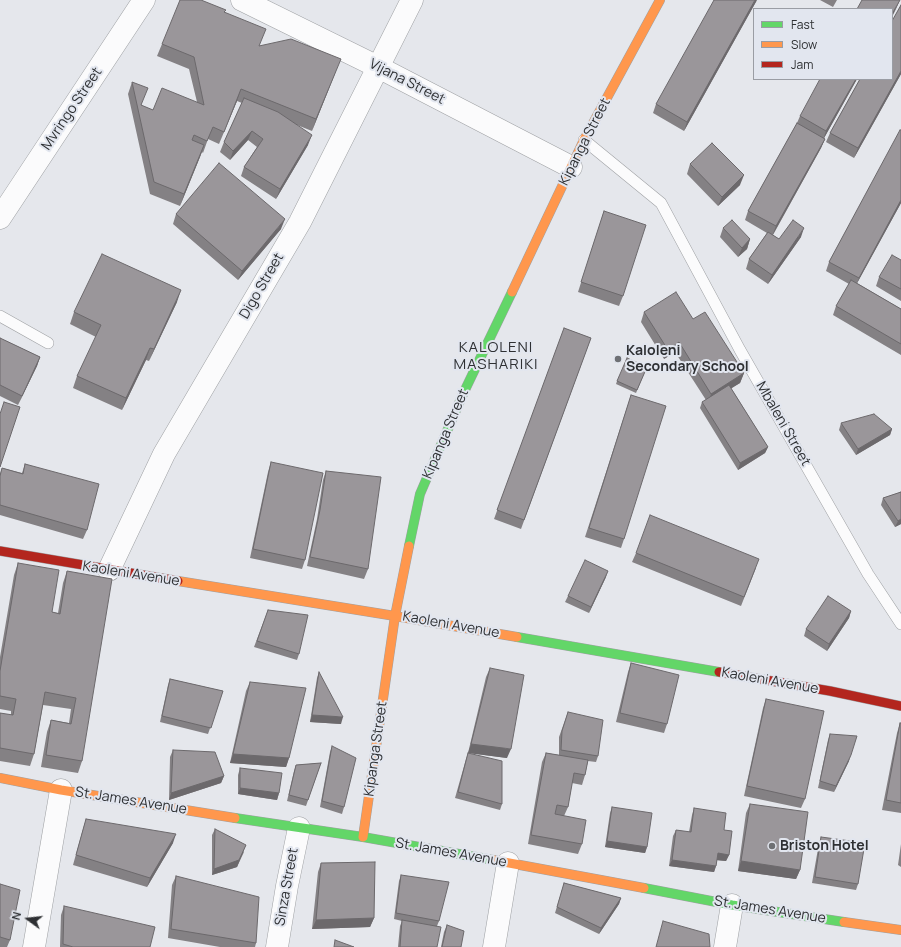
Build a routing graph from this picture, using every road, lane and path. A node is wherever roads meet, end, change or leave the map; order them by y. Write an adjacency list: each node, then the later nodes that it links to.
1 (144, 0): 8 (street, Mvringo Street)
2 (242, 0): 5 (street, Vijana Street)
3 (412, 0): 5 (street, Digo Street)
4 (660, 0): 6 (street, Kipanga Street)
5 (378, 67): 7 (street, Vijana Street); 12 (street, Digo Street)
6 (584, 140): 7 (street, Kipanga Street); 14 (lane, Mbaleni Street)
7 (571, 167): 13 (street, Kipanga Street)
8 (0, 218)
9 (0, 316): 10 (lane)
10 (48, 343)
11 (0, 551): 12 (street, Kaoleni Avenue)
12 (109, 570): 13 (street, Kaoleni Avenue)
13 (395, 616): 15 (street, Kaoleni Avenue); 19 (street, Kipanga Street)
14 (901, 624)
15 (901, 706)
16 (0, 778): 17 (street, St. James Avenue)
17 (61, 790): 18 (street, St. James Avenue); 23 (street)
18 (299, 828): 19 (street, St. James Avenue); 24 (street, Sinza Street)
19 (363, 837): 20 (street, St. James Avenue)
20 (508, 863): 21 (street, St. James Avenue); 25 (street)
21 (732, 905): 22 (street, St. James Avenue); 26 (street)
22 (901, 930)
23 (34, 947)
24 (277, 947)
25 (494, 947)
26 (725, 947)

